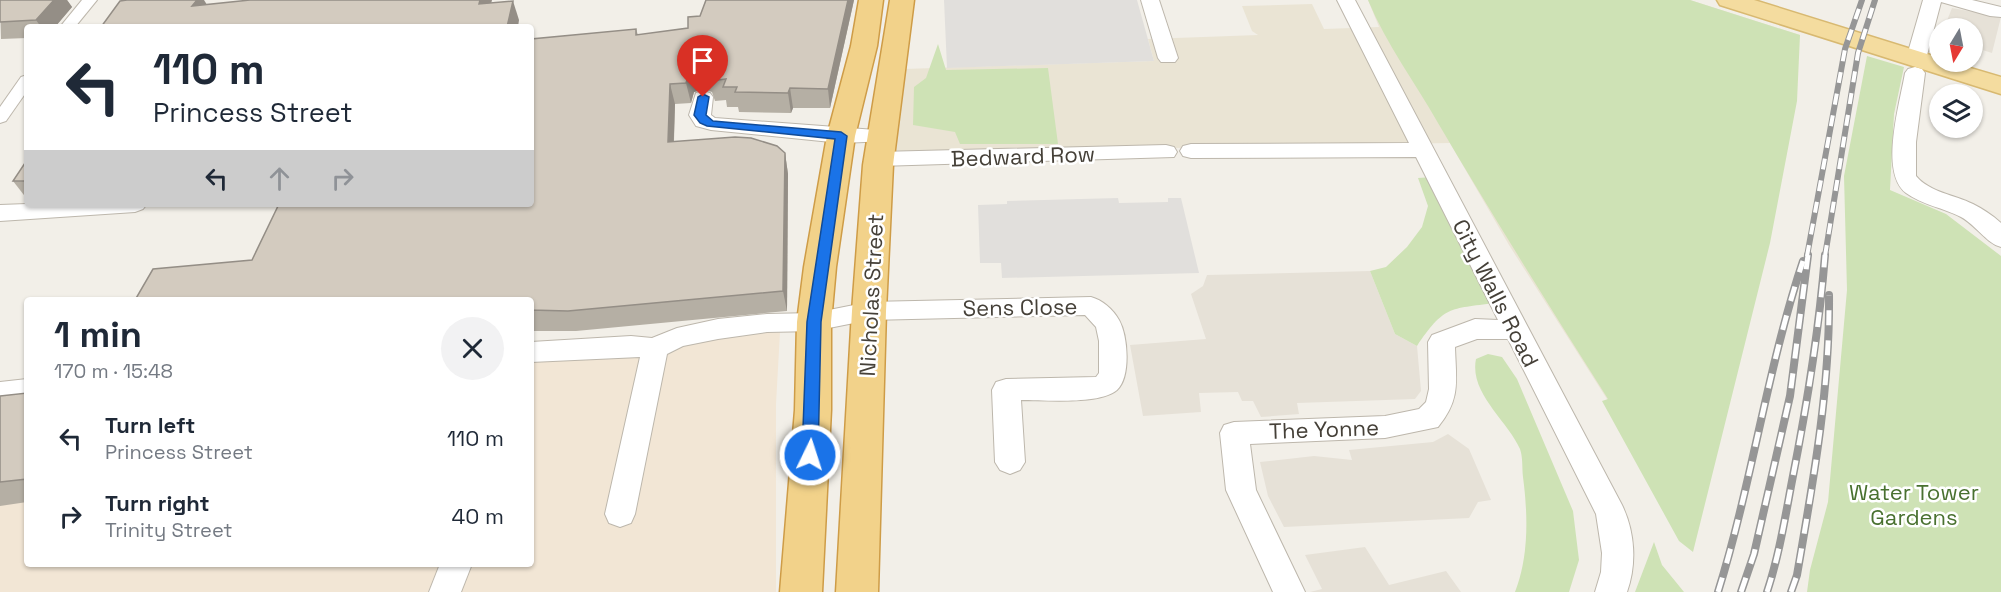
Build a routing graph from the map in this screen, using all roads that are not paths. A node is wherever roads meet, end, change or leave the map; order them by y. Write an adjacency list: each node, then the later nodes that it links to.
1 (90, 0): 11 (street)
2 (871, 0): 20 (highway, Nicholas Street)
3 (902, 0): 21 (highway, Nicholas Street)
4 (1150, 0): 13 (street)
5 (1346, 0): 22 (street, City Walls Road)
6 (1729, 0): 12 (main road)
7 (1768, 0): 12 (main road)
8 (1932, 0): 12 (street)
9 (1949, 0): 10 (street)
10 (1997, 12)
11 (70, 24)
12 (1923, 57): 17 (main road); 27 (street)
13 (1168, 58)
14 (1983, 64): 15 (main road)
15 (2001, 70)
16 (24, 84): 19 (street)
17 (2001, 86)
18 (703, 97): 20 (street, Bedward Row)
19 (0, 118)
20 (841, 136): 21 (street, Bedward Row); 29 (highway, Nicholas Street)
21 (880, 148): 24 (street, Bedward Row); 28 (highway, Nicholas Street)
22 (1423, 150): 23 (street); 30 (street, City Walls Road)
23 (1191, 151)
24 (1167, 152)
25 (90, 207): 26 (street)
26 (0, 213)
27 (2001, 239)
28 (869, 310): 29 (street); 35 (street, Sens Close); 40 (highway, Nicholas Street)
29 (814, 322): 31 (street); 39 (highway, Nicholas Street)
30 (1514, 330): 41 (street, The Yonne); 42 (street, City Walls Road)
31 (643, 347): 32 (street); 36 (street)
32 (534, 352)
33 (24, 390): 34 (street)
34 (0, 393)
35 (1010, 462)
36 (620, 514)
37 (455, 567): 38 (street)
38 (445, 592)
39 (801, 592)
40 (857, 592)
41 (1288, 592)
42 (1611, 592)

